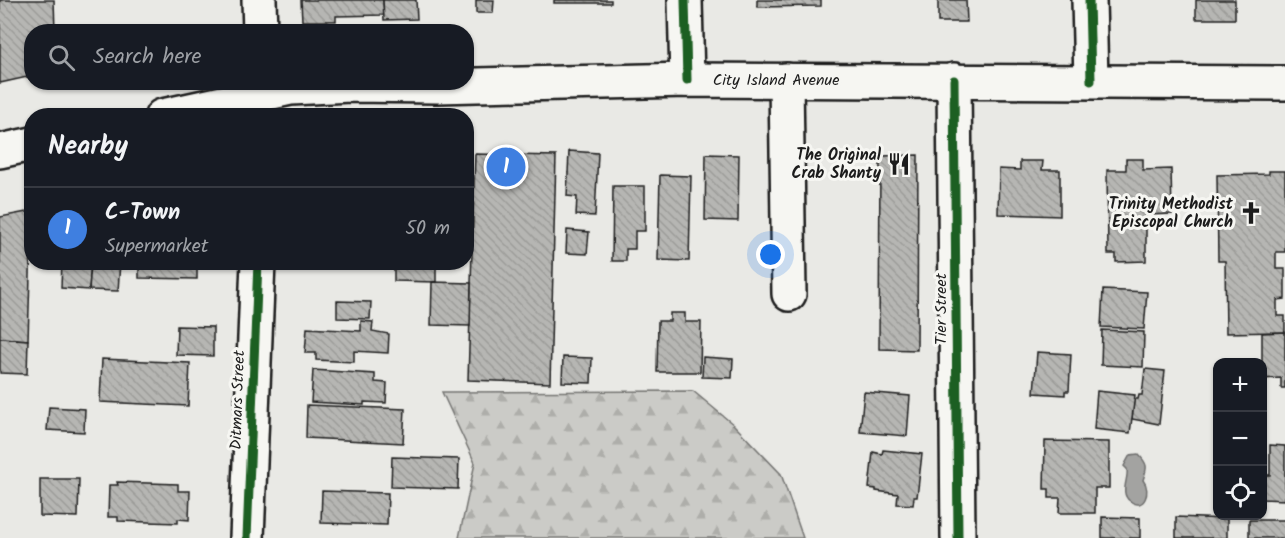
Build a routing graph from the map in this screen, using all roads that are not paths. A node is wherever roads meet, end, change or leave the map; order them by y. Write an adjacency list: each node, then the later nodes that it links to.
1 (259, 0): 4 (main road)
2 (685, 0): 5 (main road)
3 (1089, 0): 8 (main road)
4 (260, 24)
5 (687, 80): 6 (main road, City Island Avenue); 10 (main road, City Island Avenue)
6 (786, 80): 7 (main road, City Island Avenue); 17 (main road)
7 (954, 80): 8 (main road, City Island Avenue); 19 (main road, Tier Street)
8 (1091, 81): 9 (main road, City Island Avenue)
9 (1285, 83)
10 (474, 85)
11 (284, 90): 12 (main road, City Island Avenue)
12 (261, 97): 13 (main road, City Island Avenue)
13 (204, 108)
14 (24, 146): 15 (main road)
15 (0, 151)
16 (258, 270): 18 (main road, Ditmars Street)
17 (789, 294)
18 (247, 538)
19 (958, 538)

